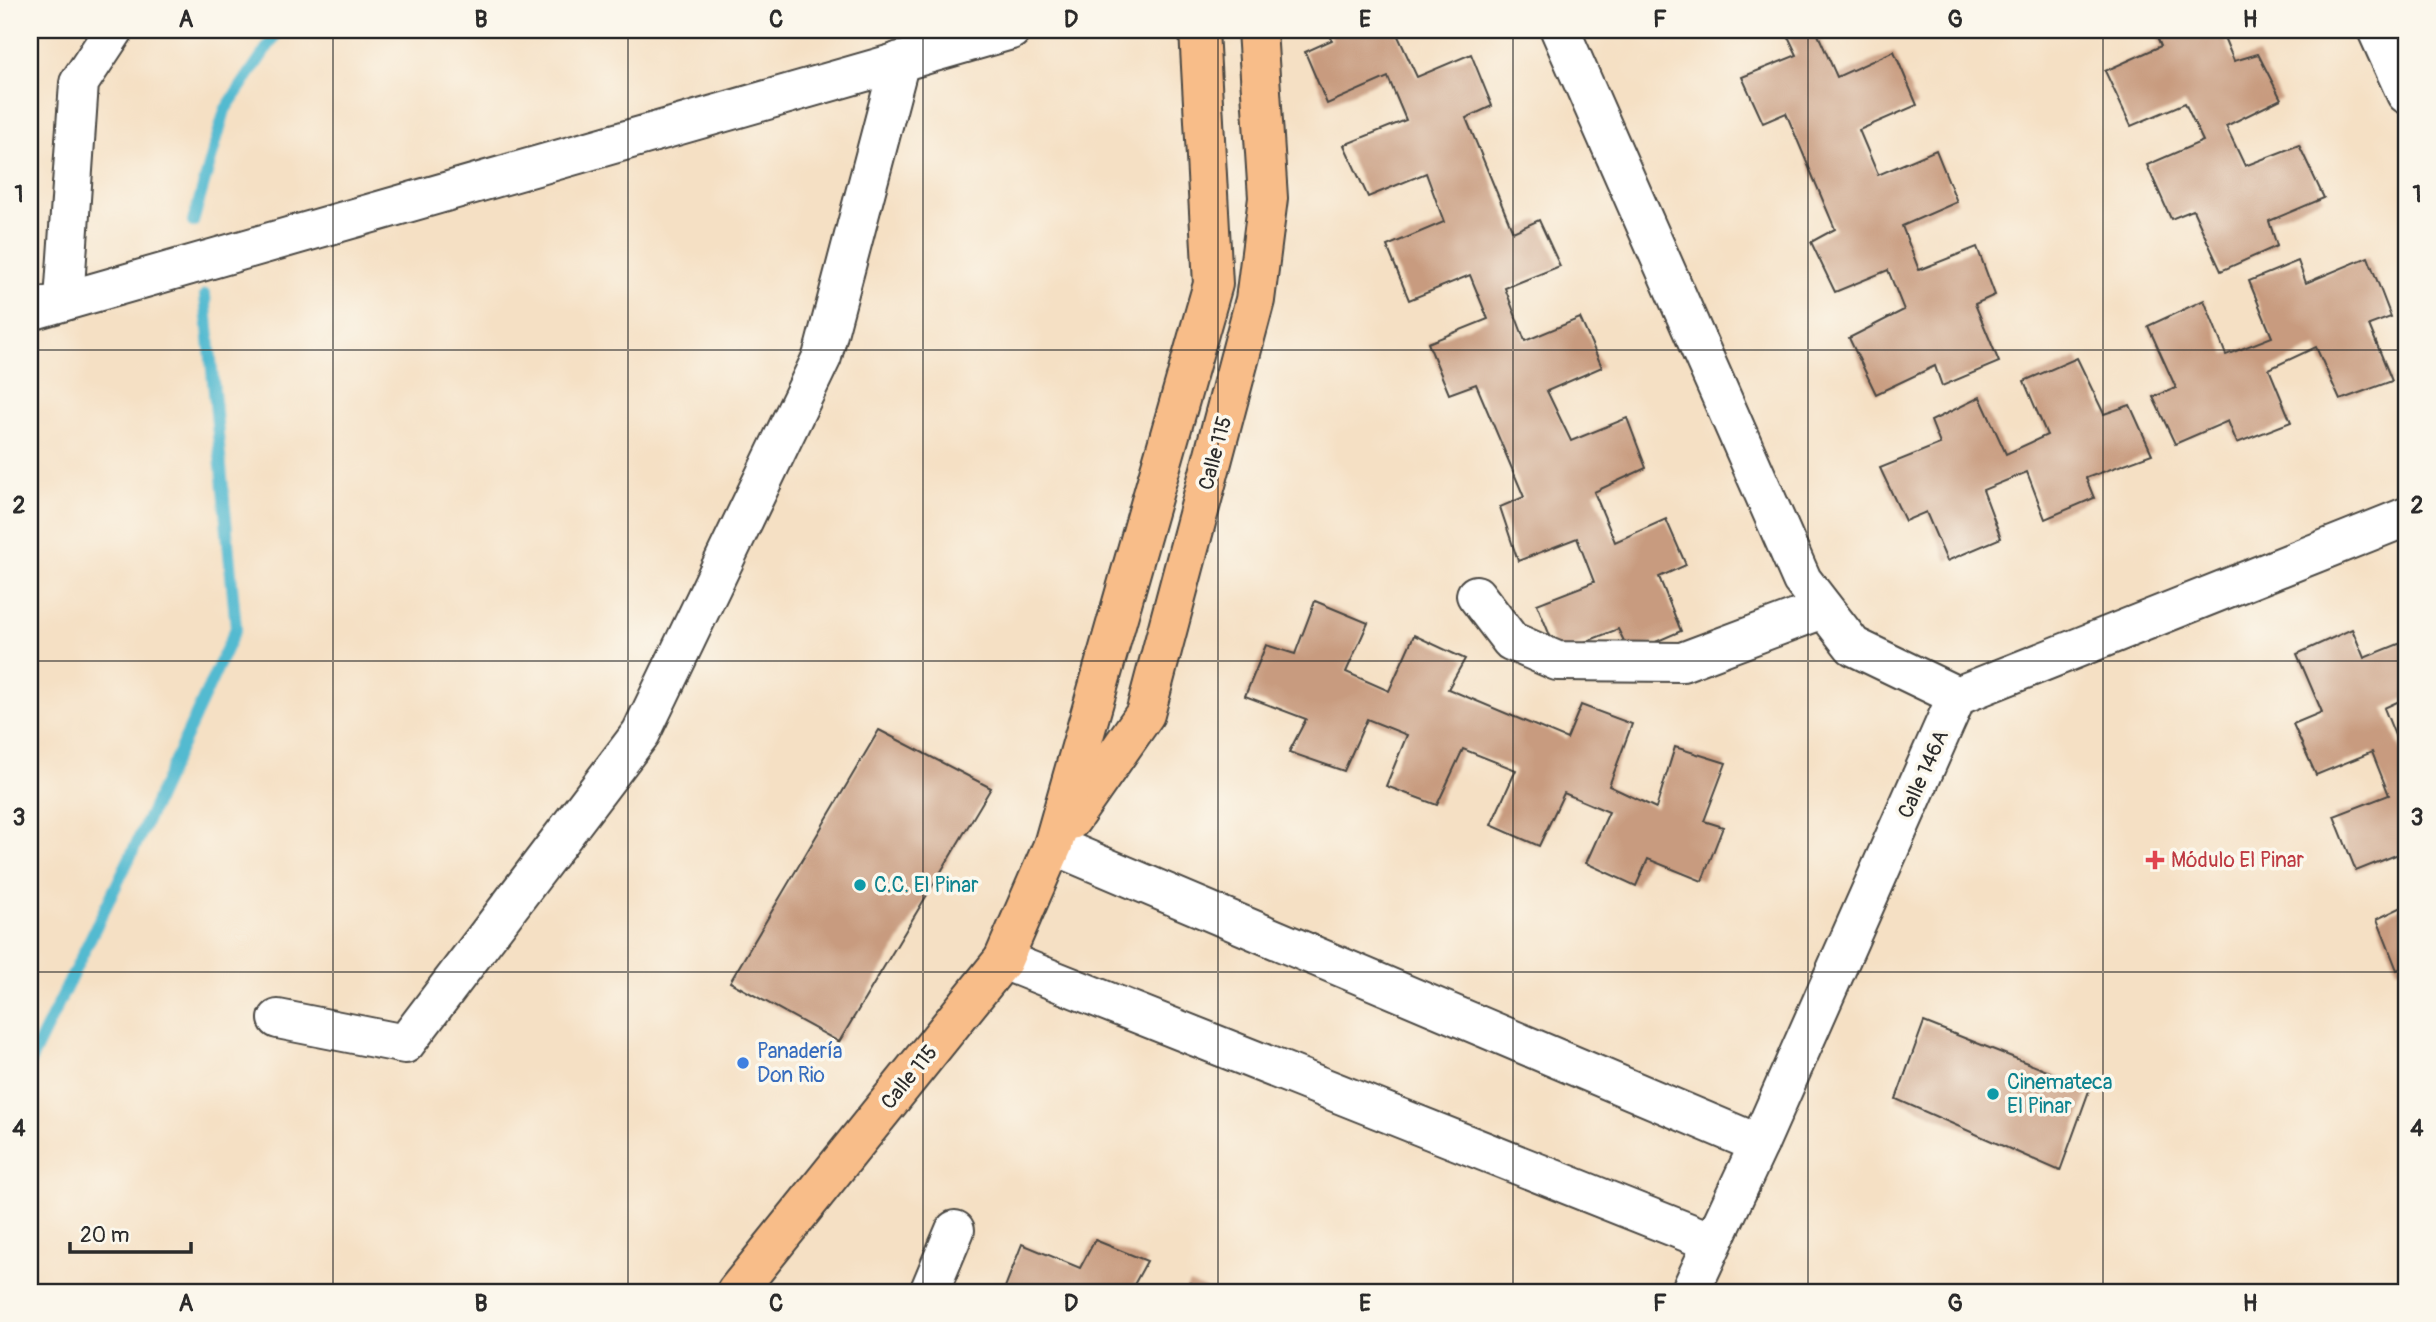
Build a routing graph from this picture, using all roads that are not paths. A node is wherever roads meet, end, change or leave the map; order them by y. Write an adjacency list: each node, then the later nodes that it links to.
1 (114, 30): 9 (street)
2 (1011, 30): 7 (street)
3 (1199, 30): 14 (main road, Calle 115)
4 (1256, 30): 14 (main road, Calle 115)
5 (1560, 30): 12 (street)
6 (2377, 30): 8 (street)
7 (900, 61): 9 (street); 16 (street)
8 (2406, 93)
9 (47, 306)
10 (2406, 517): 13 (street)
11 (1476, 595): 12 (street)
12 (1824, 609): 13 (street)
13 (1957, 696): 17 (street, Calle 146A)
14 (1053, 845): 15 (main road, Calle 115); 17 (street)
15 (1003, 960): 19 (street); 20 (main road, Calle 115)
16 (278, 1019)
17 (1759, 1144): 19 (street, Calle 146A)
18 (955, 1230): 21 (street)
19 (1712, 1242): 22 (street, Calle 146A)
20 (736, 1292)
21 (929, 1292)
22 (1690, 1292)

